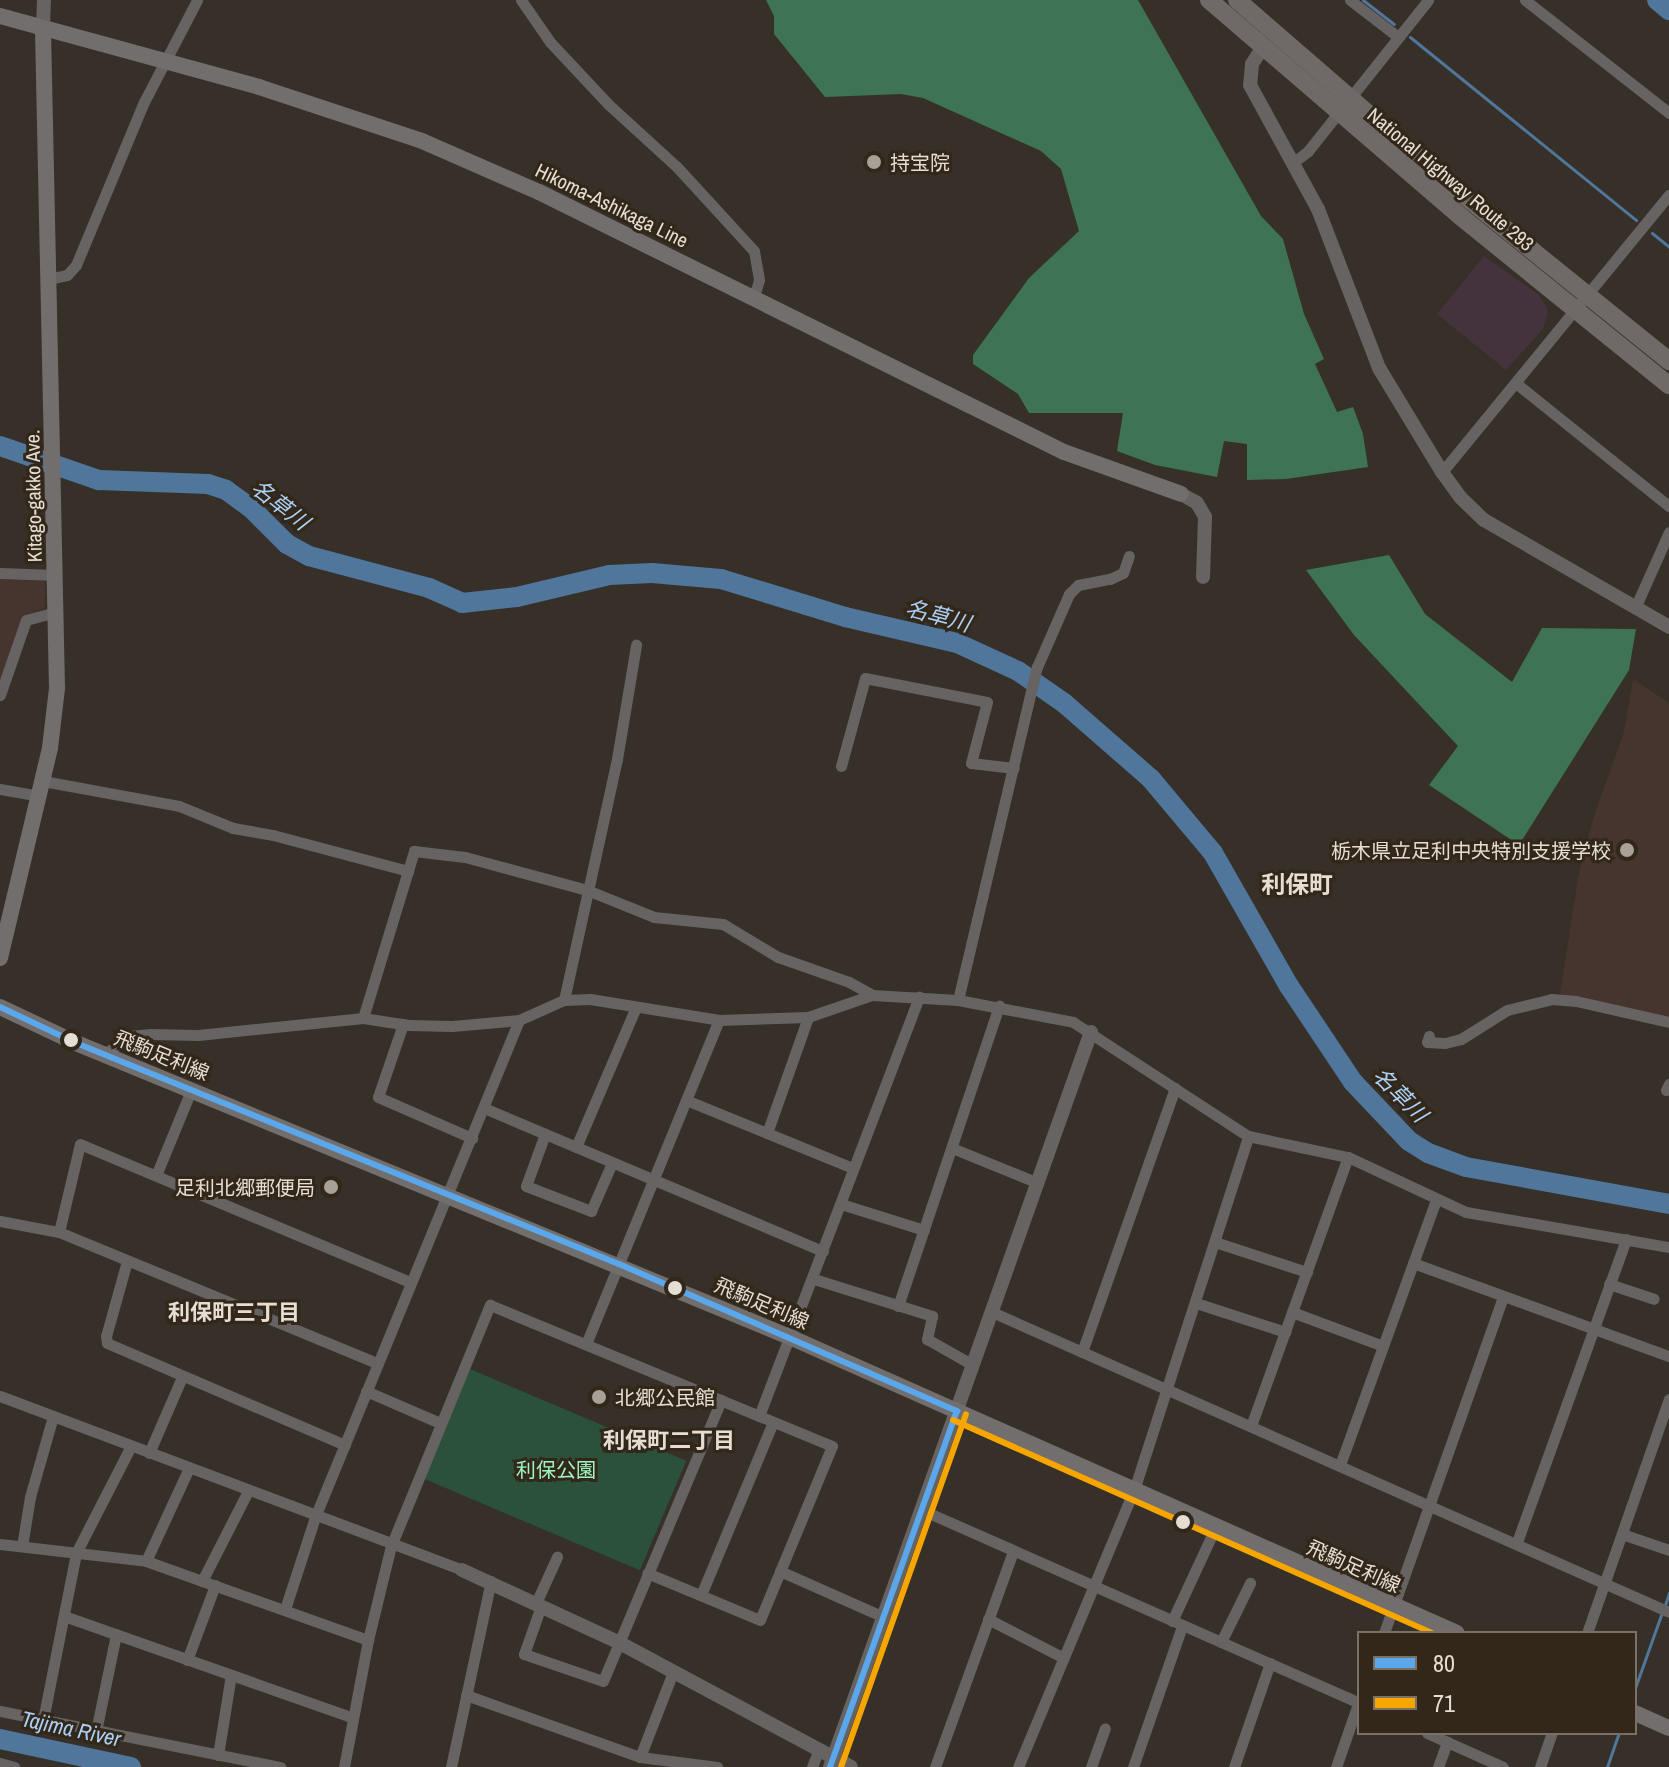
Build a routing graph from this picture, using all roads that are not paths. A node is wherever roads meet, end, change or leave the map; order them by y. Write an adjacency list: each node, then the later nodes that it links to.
1 (44, 0): 10 (street)
2 (197, 0): 13 (street)
3 (521, 0): 19 (street)
4 (1209, 0): 12 (highway, National Highway Route 293)
5 (1237, 0): 14 (highway, National Highway Route 293)
6 (1350, 0): 11 (street)
7 (1428, 0): 11 (street)
8 (1525, 0): 15 (street)
9 (0, 16): 10 (main road, Hikoma-Ashikaga Line)
10 (43, 28): 13 (main road, Hikoma-Ashikaga Line); 18 (main road, Kitago-gakko Ave.)
11 (1398, 37): 14 (street)
12 (1263, 47): 14 (highway, National Highway Route 293); 16 (street)
13 (165, 61): 18 (street); 19 (main road, Hikoma-Ashikaga Line)
14 (1342, 105): 16 (street); 20 (highway, National Highway Route 293)
15 (1669, 113)
16 (1294, 162): 24 (street)
17 (1669, 195): 20 (street)
18 (48, 279): 30 (main road, Kitago-gakko Ave.)
19 (754, 296): 25 (main road, Hikoma-Ashikaga Line)
20 (1580, 304): 21 (highway, National Highway Route 293); 22 (street); 23 (highway, National Highway Route 293)
21 (1669, 361)
22 (1517, 384): 24 (street); 26 (street)
23 (1669, 385)
24 (1442, 472): 32 (street)
25 (1181, 494): 31 (street)
26 (1669, 506)
27 (1669, 532): 32 (street)
28 (1129, 556): 38 (street)
29 (0, 573): 30 (street)
30 (55, 575): 33 (main road, Kitago-gakko Ave.)
31 (1203, 577)
32 (1635, 608): 34 (street)
33 (56, 612): 36 (street); 39 (main road, Kitago-gakko Ave.)
34 (1669, 627)
35 (636, 645): 42 (street)
36 (0, 695)
37 (841, 766): 38 (street)
38 (1014, 768): 47 (street)
39 (41, 788): 40 (street); 41 (street); 43 (main road, Kitago-gakko Ave.)
40 (0, 789)
41 (408, 871): 42 (street); 52 (street)
42 (587, 890): 44 (street); 46 (street)
43 (0, 958)
44 (872, 995): 45 (street); 51 (street)
45 (919, 996): 47 (street); 72 (street)
46 (564, 1000): 50 (street); 53 (street)
47 (958, 1000): 48 (street)
48 (999, 1006): 57 (street); 69 (street)
49 (0, 1007): 59 (main road, 飛駒足利線)
50 (636, 1007): 54 (street); 68 (street)
51 (808, 1017): 54 (street); 64 (street)
52 (363, 1018): 56 (street); 59 (street)
53 (519, 1020): 56 (street); 63 (street)
54 (719, 1020): 62 (street)
55 (1669, 1022): 58 (street)
56 (403, 1024): 67 (street)
57 (1091, 1032): 61 (street); 75 (street)
58 (1429, 1036)
59 (104, 1054): 60 (main road, 飛駒足利線)
60 (192, 1088): 73 (street); 76 (main road, 飛駒足利線)
61 (1175, 1088): 66 (street); 104 (street)
62 (686, 1100): 64 (street); 74 (street)
63 (484, 1108): 65 (street); 67 (street)
64 (767, 1133): 72 (street)
65 (545, 1134): 68 (street); 71 (street)
66 (1248, 1136): 70 (street); 83 (street)
67 (472, 1138): 76 (street)
68 (576, 1147): 71 (street)
69 (952, 1148): 75 (street); 80 (street)
70 (1348, 1157): 77 (street); 89 (street)
71 (612, 1163): 74 (street)
72 (853, 1168): 78 (street)
73 (157, 1173): 81 (street); 91 (street)
74 (653, 1180): 85 (street); 88 (street)
75 (1038, 1183): 97 (street)
76 (447, 1194): 88 (main road, 飛駒足利線); 91 (street)
77 (1436, 1200): 82 (street); 87 (street)
78 (841, 1204): 80 (street); 85 (street)
79 (0, 1221): 81 (street)
80 (924, 1230): 96 (street)
81 (59, 1232): 86 (street)
82 (1626, 1239): 84 (street); 92 (street)
83 (1215, 1242): 89 (street); 95 (street)
84 (1669, 1247)
85 (823, 1251): 90 (street)
86 (127, 1261): 106 (street); 108 (street)
87 (1413, 1263): 93 (street); 103 (street)
88 (619, 1264): 101 (main road, 飛駒足利線); 102 (street)
89 (1307, 1272): 98 (street)
90 (814, 1279): 96 (street); 101 (street)
91 (410, 1282): 106 (street)
92 (1609, 1284): 94 (street); 99 (street)
93 (1503, 1297): 99 (street); 127 (street)
94 (1654, 1299)
95 (1196, 1303): 100 (street); 110 (street)
96 (898, 1306): 107 (street)
97 (992, 1312): 104 (street); 107 (street)
98 (1292, 1312): 100 (street); 103 (street)
99 (1593, 1329): 105 (street); 132 (street)
100 (1285, 1332): 119 (street)
101 (792, 1338): 114 (main road, 飛駒足利線); 116 (street)
102 (586, 1344): 113 (street); 118 (street)
103 (1383, 1346): 123 (street)
104 (1082, 1352): 110 (street)
105 (1669, 1356)
106 (377, 1363): 109 (street)
107 (973, 1365): 114 (street)
108 (182, 1377): 120 (street); 122 (street)
109 (366, 1391): 118 (street); 120 (street)
110 (1168, 1391): 119 (street); 125 (street)
111 (0, 1396): 115 (street)
112 (1669, 1399): 131 (street)
113 (721, 1400): 116 (street); 143 (street)
114 (957, 1411): 125 (main road, 飛駒足利線); 128 (street)
115 (53, 1416): 121 (street); 134 (street)
116 (759, 1416): 117 (street)
117 (773, 1422): 142 (street); 150 (street)
118 (440, 1423): 135 (street)
119 (1251, 1426): 123 (street)
120 (345, 1445): 129 (street)
121 (131, 1446): 122 (street); 138 (street)
122 (149, 1453): 124 (street)
123 (1340, 1465): 127 (street)
124 (189, 1468): 126 (street); 140 (street)
125 (1134, 1490): 130 (main road, 飛駒足利線); 149 (street)
126 (248, 1491): 129 (street); 144 (street)
127 (1429, 1504): 132 (street); 152 (street)
128 (922, 1510): 137 (street); 156 (street)
129 (315, 1517): 135 (street); 153 (street)
130 (1216, 1526): 152 (main road, 飛駒足利線); 158 (street)
131 (1622, 1534): 136 (street); 147 (street)
132 (1517, 1542): 147 (street)
133 (0, 1544): 134 (street)
134 (22, 1546): 138 (street)
135 (391, 1546): 141 (street); 163 (street)
136 (1669, 1550)
137 (1013, 1551): 149 (street); 157 (street)
138 (76, 1553): 140 (street); 155 (street)
139 (557, 1557): 151 (street)
140 (146, 1561): 144 (street)
141 (462, 1570): 145 (street)
142 (780, 1571): 150 (street); 156 (street)
143 (647, 1573): 150 (street); 164 (street)
144 (202, 1581): 148 (street)
145 (491, 1581): 151 (street); 171 (street)
146 (1250, 1583): 165 (street)
147 (1605, 1583): 154 (street); 161 (street)
148 (215, 1585): 153 (street); 167 (street)
149 (1094, 1587): 158 (street); 166 (street)
150 (701, 1595)
151 (539, 1604): 164 (street); 164 (street)
152 (1394, 1605): 159 (street); 160 (main road, 飛駒足利線)
153 (285, 1609): 163 (street)
154 (1669, 1612)
155 (64, 1616): 162 (street); 177 (street)
156 (884, 1617): 188 (street)
157 (988, 1619): 166 (street); 196 (street)
158 (1177, 1623): 165 (street); 199 (street)
159 (1385, 1631)
160 (1452, 1631)
161 (1588, 1631)
162 (116, 1634): 167 (street); 180 (street)
163 (368, 1640): 176 (street)
164 (618, 1642): 169 (street)
165 (1221, 1642): 168 (street)
166 (1064, 1658): 197 (street)
167 (187, 1660): 170 (street)
168 (1270, 1663): 172 (street); 200 (street)
169 (673, 1672): 184 (street); 186 (street)
170 (231, 1675): 176 (street); 185 (street)
171 (466, 1695): 186 (street); 192 (street)
172 (1357, 1701)
173 (1357, 1708): 201 (street)
174 (0, 1711): 177 (street)
175 (1637, 1714): 179 (main road)
176 (353, 1718): 191 (street)
177 (43, 1720): 180 (street)
178 (1105, 1728): 198 (street)
179 (1669, 1728)
180 (96, 1731): 185 (street)
181 (1431, 1735): 183 (street)
182 (1551, 1735): 204 (street)
183 (1447, 1742): 202 (street); 203 (street)
184 (818, 1751): 188 (street); 194 (street)
185 (218, 1755): 190 (street)
186 (640, 1757): 193 (street)
187 (0, 1763): 189 (street)
188 (831, 1763): 195 (street)
189 (14, 1767)
190 (280, 1767)
191 (344, 1767)
192 (451, 1767)
193 (717, 1767)
194 (812, 1767)
195 (850, 1767)
196 (935, 1767)
197 (1018, 1767)
198 (1091, 1767)
199 (1133, 1767)
200 (1234, 1767)
201 (1336, 1767)
202 (1438, 1767)
203 (1503, 1767)
204 (1540, 1767)

